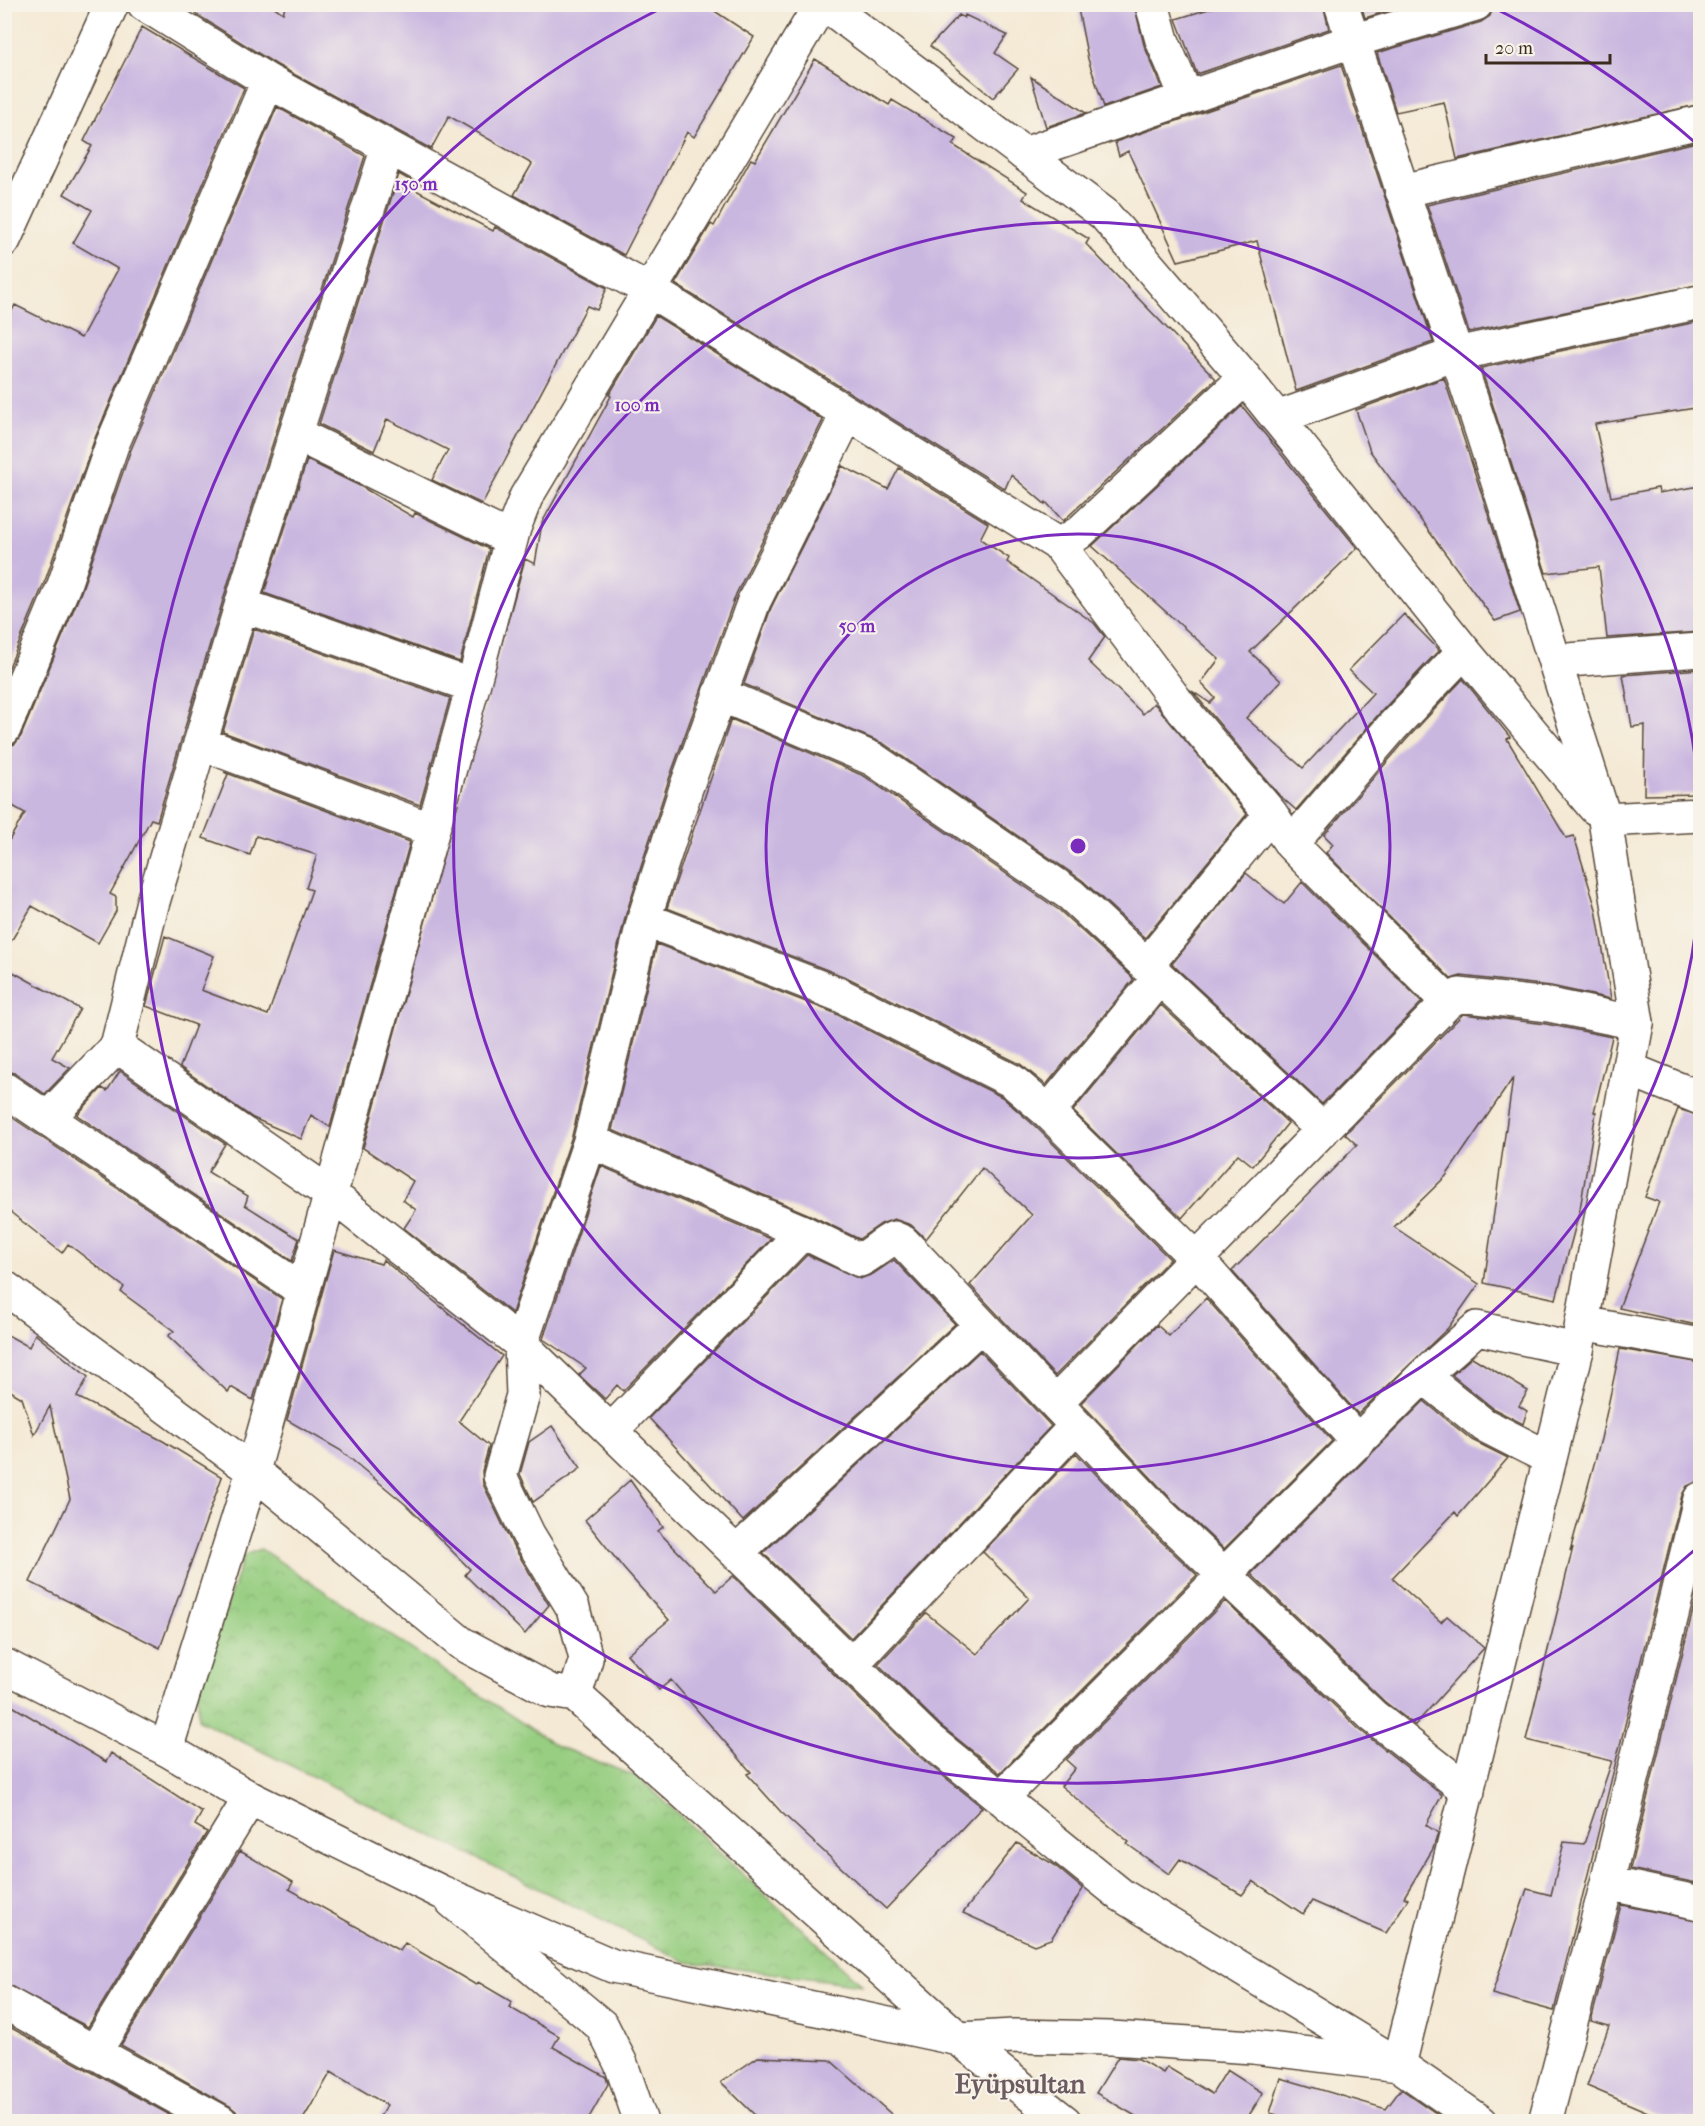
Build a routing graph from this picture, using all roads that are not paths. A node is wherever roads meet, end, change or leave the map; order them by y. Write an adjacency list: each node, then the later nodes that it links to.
1 (111, 4): 14 (street)
2 (144, 4): 8 (street)
3 (823, 4): 12 (street); 15 (street)
4 (1152, 4): 9 (street)
5 (1341, 4): 7 (street)
6 (1476, 4): 7 (street)
7 (1353, 41): 9 (street); 13 (street)
8 (268, 81): 11 (street); 30 (street)
9 (1187, 98): 12 (street)
10 (1701, 122): 13 (street)
11 (388, 147): 15 (street); 21 (street)
12 (1024, 154): 18 (street)
13 (1402, 191): 17 (street)
14 (4, 240)
15 (651, 291): 19 (street); 22 (street)
16 (1701, 302): 17 (street)
17 (1456, 354): 20 (street); 27 (street)
18 (1245, 378): 20 (street); 23 (street)
19 (847, 415): 23 (street); 29 (street)
20 (1277, 418): 26 (street)
21 (296, 434): 22 (street); 24 (street)
22 (511, 538): 28 (street)
23 (1059, 545): 32 (street)
24 (242, 604): 28 (street); 31 (street)
25 (1701, 650): 27 (street)
26 (1464, 651): 34 (street); 36 (street)
27 (1555, 660): 34 (street)
28 (473, 686): 35 (street)
29 (719, 694): 37 (street); 38 (street)
30 (4, 729)
31 (200, 743): 35 (street); 41 (street)
32 (1271, 814): 36 (street); 38 (street)
33 (1701, 815): 34 (street)
34 (1605, 820): 40 (street)
35 (432, 830): 49 (street)
36 (1291, 844): 39 (street)
37 (644, 919): 45 (street); 48 (street)
38 (1152, 972): 45 (street); 47 (street)
39 (1448, 1002): 40 (street); 47 (street)
40 (1637, 1023): 42 (street)
41 (117, 1046): 46 (street); 49 (street)
42 (1629, 1069): 44 (street); 55 (street)
43 (4, 1089): 46 (street)
44 (1701, 1098)
45 (1048, 1112): 51 (street)
46 (50, 1117): 53 (street)
47 (1323, 1130): 51 (street)
48 (590, 1141): 50 (street); 56 (street)
49 (329, 1193): 53 (street); 56 (street)
50 (803, 1232): 54 (street); 60 (street)
51 (1196, 1258): 59 (street); 61 (street)
52 (4, 1287): 63 (street)
53 (302, 1290): 63 (street)
54 (981, 1325): 59 (street); 65 (street)
55 (1580, 1336): 57 (street); 58 (street); 62 (street)
56 (521, 1344): 60 (street); 69 (street)
57 (1701, 1345)
58 (1423, 1376): 61 (street); 62 (street)
59 (1065, 1415): 66 (street); 68 (street)
60 (612, 1430): 65 (street)
61 (1358, 1442): 66 (street)
62 (1549, 1458): 71 (street)
63 (253, 1470): 69 (street); 70 (street)
64 (1701, 1499): 74 (street)
65 (737, 1552): 68 (street)
66 (1225, 1575): 71 (street); 72 (street)
67 (4, 1665): 70 (street)
68 (851, 1665): 72 (street)
69 (575, 1695): 78 (street)
70 (166, 1749): 73 (street)
71 (1468, 1791): 80 (street)
72 (1001, 1797): 80 (street)
73 (250, 1798): 75 (street); 79 (street)
74 (1607, 1883): 76 (street); 85 (street)
75 (441, 1892): 78 (street); 82 (street)
76 (1701, 1902)
77 (4, 2002): 79 (street)
78 (959, 2039): 80 (street); 83 (street)
79 (96, 2050): 81 (street)
80 (1399, 2065): 84 (street)
81 (221, 2121)
82 (641, 2121)
83 (1065, 2121)
84 (1481, 2121)
85 (1545, 2121)

